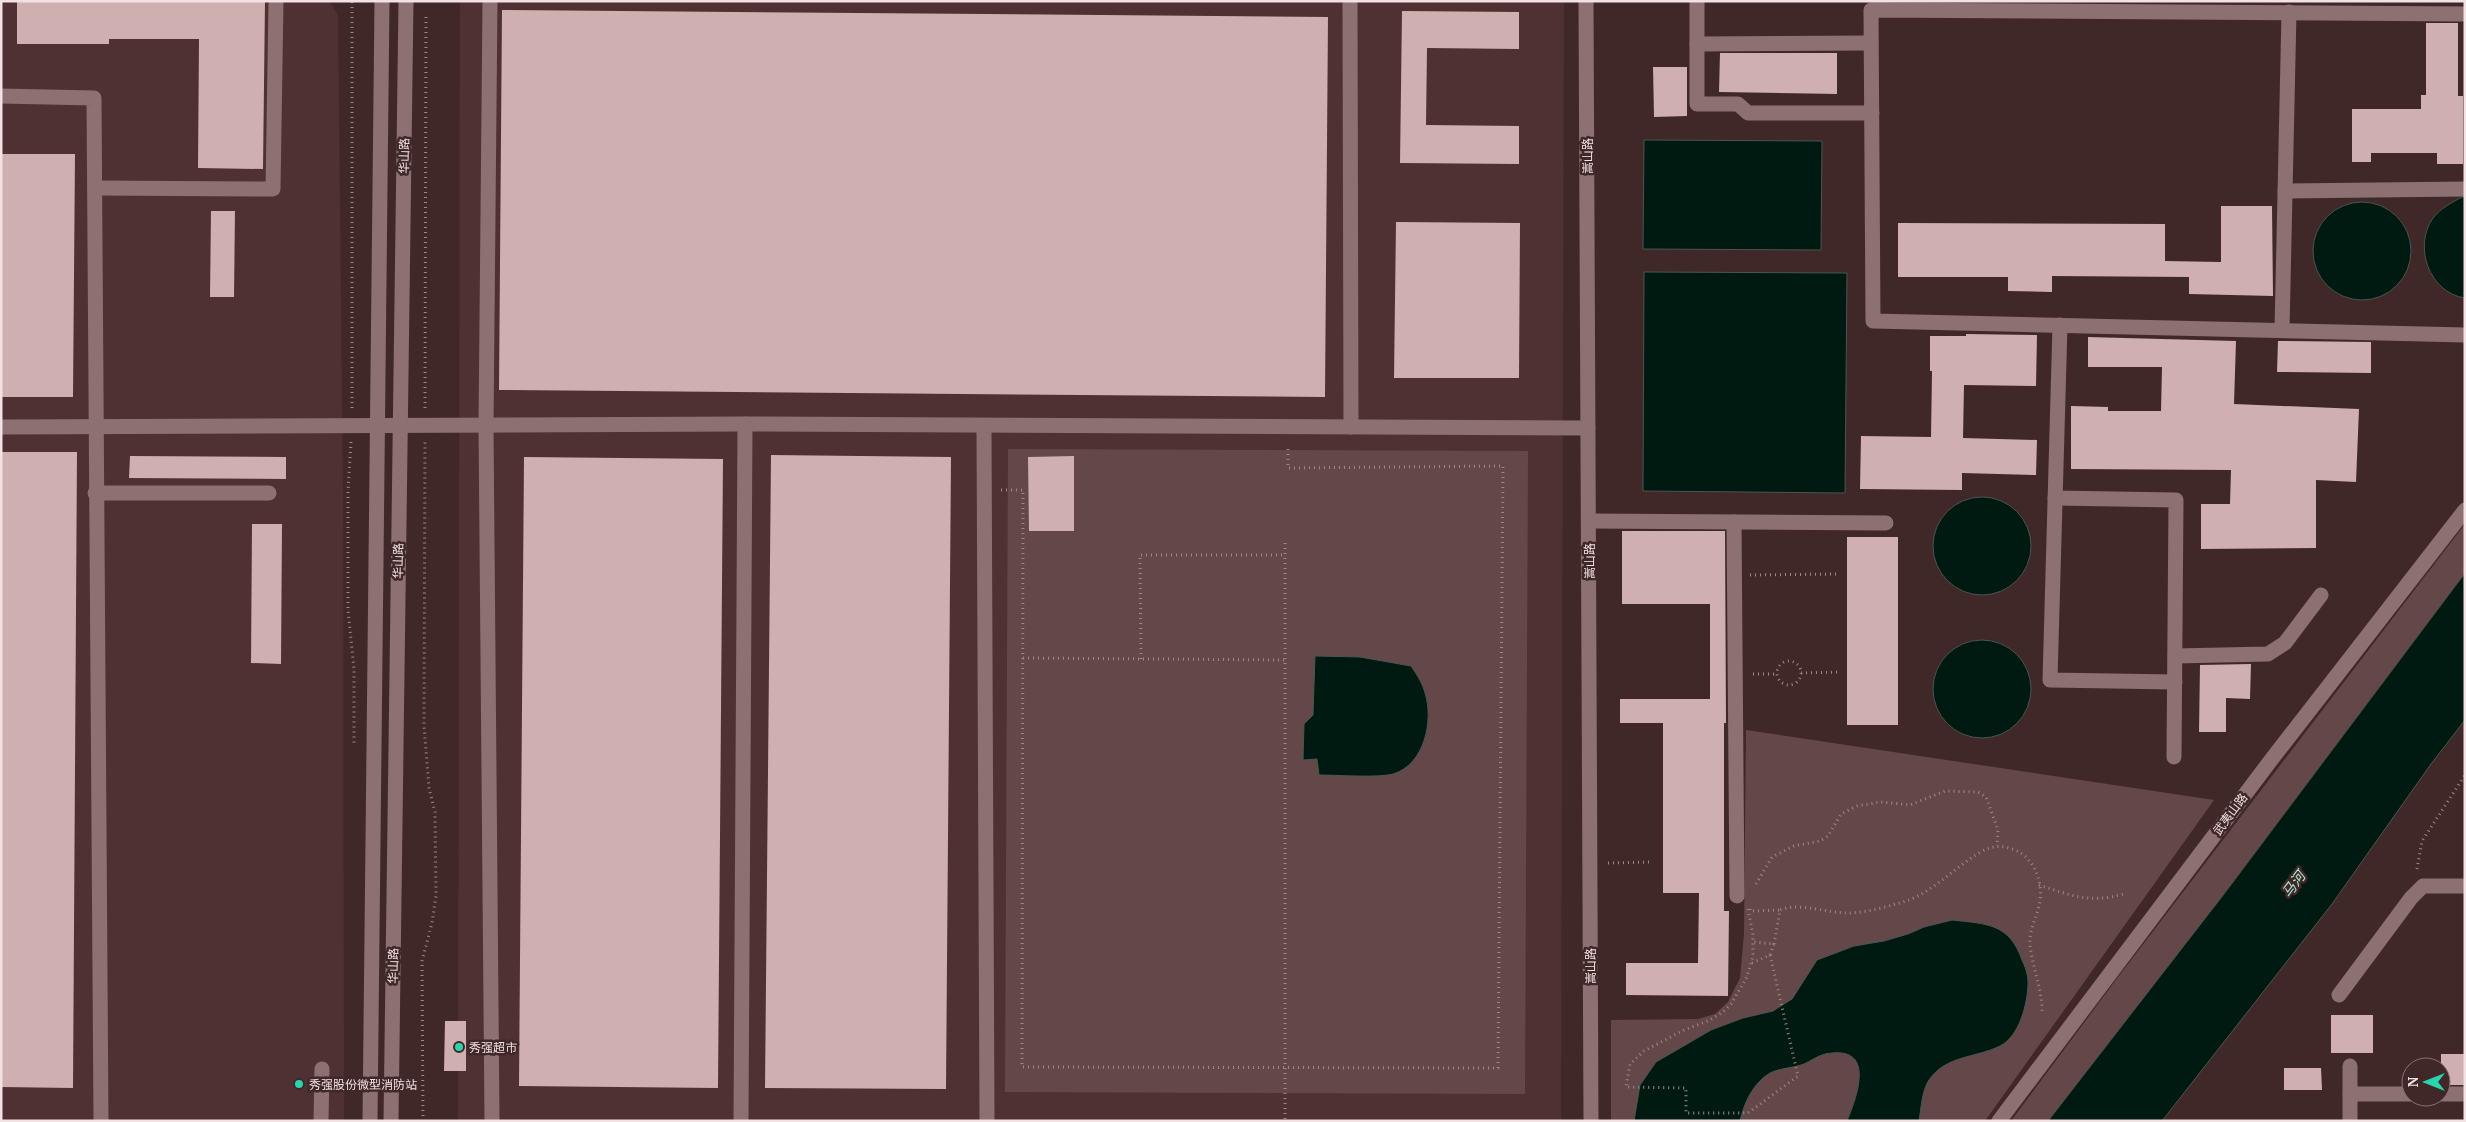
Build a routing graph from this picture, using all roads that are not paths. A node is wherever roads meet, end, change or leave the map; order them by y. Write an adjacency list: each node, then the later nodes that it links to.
1 (276, 1): 14 (street)
2 (382, 1): 23 (street, 华山路)
3 (406, 1): 24 (street, 华山路)
4 (490, 1): 25 (street)
5 (1350, 1): 27 (street)
6 (1586, 1): 28 (street, 嵩山路)
7 (1697, 1): 11 (street)
8 (2289, 12): 9 (street); 10 (street); 16 (street)
9 (2465, 14)
10 (1871, 43): 11 (street); 13 (street)
11 (1697, 44): 13 (street)
12 (1, 96): 14 (street)
13 (1872, 113): 17 (street)
14 (95, 188): 22 (street)
15 (2465, 190): 16 (street)
16 (2285, 191): 18 (street)
17 (2060, 326): 18 (street); 31 (street)
18 (2282, 330): 19 (street)
19 (2465, 335)
20 (746, 424): 25 (street); 26 (street); 54 (street)
21 (1, 426): 22 (street)
22 (95, 426): 23 (street); 29 (street)
23 (375, 426): 24 (street); 51 (street, 华山路)
24 (400, 426): 25 (street); 52 (street, 华山路)
25 (486, 426): 53 (street)
26 (984, 426): 27 (street); 55 (street)
27 (1351, 427): 28 (street)
28 (1588, 428): 33 (street, 嵩山路)
29 (95, 492): 30 (street); 49 (street)
30 (269, 493)
31 (2055, 498): 37 (street); 38 (street)
32 (2465, 510): 57 (street, 武夷山路)
33 (1588, 521): 34 (street); 56 (street, 嵩山路)
34 (1734, 522): 35 (street); 41 (street)
35 (1886, 523)
36 (2321, 595): 37 (street)
37 (2175, 656): 38 (street)
38 (2175, 682): 39 (street)
39 (2174, 757)
40 (2465, 886): 42 (street)
41 (1736, 896)
42 (2339, 995)
43 (2350, 1066): 45 (street)
44 (322, 1069): 50 (street)
45 (2350, 1094): 46 (street); 58 (street)
46 (2401, 1094)
47 (2451, 1094): 48 (street)
48 (2465, 1094)
49 (100, 1121)
50 (321, 1121)
51 (370, 1121)
52 (391, 1121)
53 (492, 1121)
54 (741, 1121)
55 (988, 1121)
56 (1591, 1121)
57 (2000, 1121)
58 (2350, 1121)

